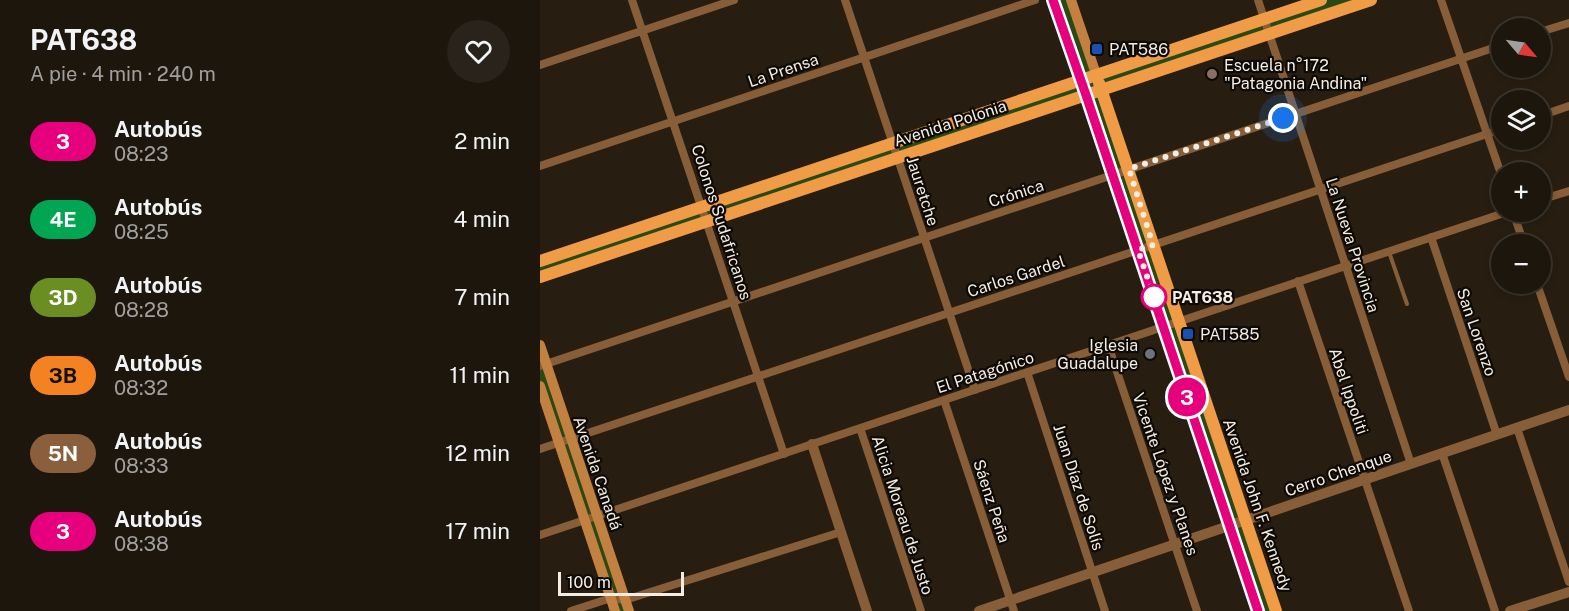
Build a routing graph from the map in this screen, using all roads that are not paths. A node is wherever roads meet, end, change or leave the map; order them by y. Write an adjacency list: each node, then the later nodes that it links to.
1 (632, 0): 14 (street, Colonos Sudafricanos)
2 (734, 0): 14 (street)
3 (845, 0): 17 (street, Jauretche)
4 (1035, 0): 17 (street, La Prensa)
5 (1053, 0): 21 (main road, Avenida John F. Kennedy)
6 (1071, 0): 20 (main road, Avenida John F. Kennedy)
7 (1258, 0): 11 (street)
8 (1321, 0): 11 (main road, Avenida Polonia)
9 (1371, 0): 15 (main road, Avenida Polonia)
10 (1442, 0): 18 (street)
11 (1264, 19): 15 (street, La Nueva Provincia); 20 (main road, Avenida Polonia)
12 (1569, 22): 13 (street)
13 (1551, 28)
14 (642, 31): 19 (street); 27 (street, Colonos Sudafricanos)
15 (1269, 34): 22 (main road, Avenida Polonia); 26 (street, La Nueva Provincia)
16 (1491, 48): 18 (street, Crónica)
17 (864, 57): 27 (street, La Prensa); 30 (street, Jauretche)
18 (1461, 58): 26 (street, Crónica); 29 (street)
19 (540, 65)
20 (1096, 74): 21 (main road, Avenida Polonia); 22 (main road, Avenida John F. Kennedy)
21 (1081, 80): 23 (main road, Avenida John F. Kennedy); 30 (main road, Avenida Polonia)
22 (1101, 90): 23 (main road, Avenida Polonia); 34 (main road, Avenida John F. Kennedy)
23 (1086, 95): 31 (main road, Avenida Polonia); 35 (main road, Avenida John F. Kennedy)
24 (1569, 106): 25 (street)
25 (1551, 112)
26 (1296, 114): 34 (street, Crónica); 36 (street, La Nueva Provincia)
27 (673, 122): 33 (street, La Prensa); 39 (street, Colonos Sudafricanos)
28 (1491, 133): 29 (street, Carlos Gardel)
29 (1487, 134): 32 (street); 36 (street, Carlos Gardel)
30 (893, 143): 31 (street, Jauretche); 39 (main road, Avenida Polonia)
31 (898, 158): 41 (main road, Avenida Polonia); 43 (street, Jauretche)
32 (1497, 162)
33 (540, 166)
34 (1129, 169): 35 (street, Crónica); 44 (main road, Avenida John F. Kennedy)
35 (1112, 175): 43 (street, Crónica); 45 (main road, Avenida John F. Kennedy)
36 (1320, 189): 44 (street, Carlos Gardel); 48 (street, La Nueva Provincia)
37 (1569, 191): 38 (street)
38 (1551, 197)
39 (701, 207): 41 (street, Colonos Sudafricanos); 47 (main road, Avenida Polonia)
40 (1491, 217): 42 (street, El Patagónico)
41 (706, 222): 49 (main road, Avenida Polonia); 52 (street, Colonos Sudafricanos)
42 (1431, 237): 46 (street, El Patagónico); 69 (street, San Lorenzo)
43 (924, 238): 52 (street, Crónica); 54 (street, Jauretche)
44 (1153, 245): 45 (street, Carlos Gardel); 55 (main road, Avenida John F. Kennedy)
45 (1138, 250): 54 (street, Carlos Gardel); 56 (main road, Avenida John F. Kennedy)
46 (1389, 251): 48 (street, El Patagónico); 53 (lane)
47 (540, 261)
48 (1346, 266): 50 (street, El Patagónico); 75 (street, La Nueva Provincia)
49 (540, 277)
50 (1298, 281): 55 (street, El Patagónico); 76 (street, Abel Ippoliti)
51 (1541, 294): 62 (street)
52 (733, 302): 59 (street, Crónica); 61 (street, Colonos Sudafricanos)
53 (1407, 304)
54 (950, 313): 61 (street, Carlos Gardel); 64 (street, Jauretche)
55 (1179, 321): 56 (street, El Patagónico); 79 (main road, Avenida John F. Kennedy)
56 (1164, 326): 58 (street, El Patagónico); 80 (main road, Avenida John F. Kennedy)
57 (540, 345): 59 (main road, Avenida Canadá)
58 (1108, 345): 60 (street, El Patagónico); 83 (street, Vicente López y Planes)
59 (543, 365): 70 (main road, Avenida Canadá)
60 (1027, 372): 64 (street, El Patagónico); 84 (street, Juan Díaz de Solís)
61 (758, 377): 70 (street, Carlos Gardel); 74 (street, Colonos Sudafricanos)
62 (1569, 377)
63 (540, 386): 70 (main road, Avenida Canadá)
64 (975, 390): 65 (street, El Patagónico)
65 (944, 400): 67 (street, El Patagónico); 89 (street, Sáenz Peña)
66 (1569, 410): 68 (street, Cerro Chenque)
67 (860, 428): 71 (street, El Patagónico); 94 (street, Alicia Moreau de Justo)
68 (1517, 428): 69 (street, Cerro Chenque); 85 (street)
69 (1497, 435): 73 (street, Cerro Chenque)
70 (565, 441): 72 (street, Carlos Gardel); 77 (main road, Avenida Canadá); 78 (main road, Avenida Canadá)
71 (812, 444): 74 (street, El Patagónico); 81 (street)
72 (540, 449)
73 (1442, 453): 75 (street, Cerro Chenque); 101 (street)
74 (784, 454): 77 (street, El Patagónico)
75 (1411, 464): 76 (street, Cerro Chenque)
76 (1365, 480): 79 (street, Cerro Chenque); 100 (street, Abel Ippoliti)
77 (597, 516): 78 (street, El Patagónico); 88 (main road, Avenida Canadá)
78 (585, 520): 82 (street, El Patagónico); 87 (main road, Avenida Canadá)
79 (1245, 520): 80 (street, Cerro Chenque); 99 (main road, Avenida John F. Kennedy)
80 (1230, 526): 83 (street, Cerro Chenque); 98 (main road, Avenida John F. Kennedy)
81 (841, 532): 88 (street); 93 (street)
82 (540, 535)
83 (1175, 544): 84 (street, Cerro Chenque); 97 (street, Vicente López y Planes)
84 (1093, 573): 89 (street, Cerro Chenque); 96 (street, Juan Díaz de Solís)
85 (1569, 582)
86 (1569, 592): 102 (street)
87 (611, 598): 88 (street); 90 (street); 91 (main road, Avenida Canadá)
88 (625, 600): 92 (main road, Avenida Canadá)
89 (1012, 606): 95 (street, Cerro Chenque)
90 (571, 611)
91 (615, 611)
92 (628, 611)
93 (867, 611)
94 (921, 611)
95 (980, 611)
96 (1105, 611)
97 (1197, 611)
98 (1258, 611)
99 (1276, 611)
100 (1409, 611)
101 (1495, 611)
102 (1510, 611)

